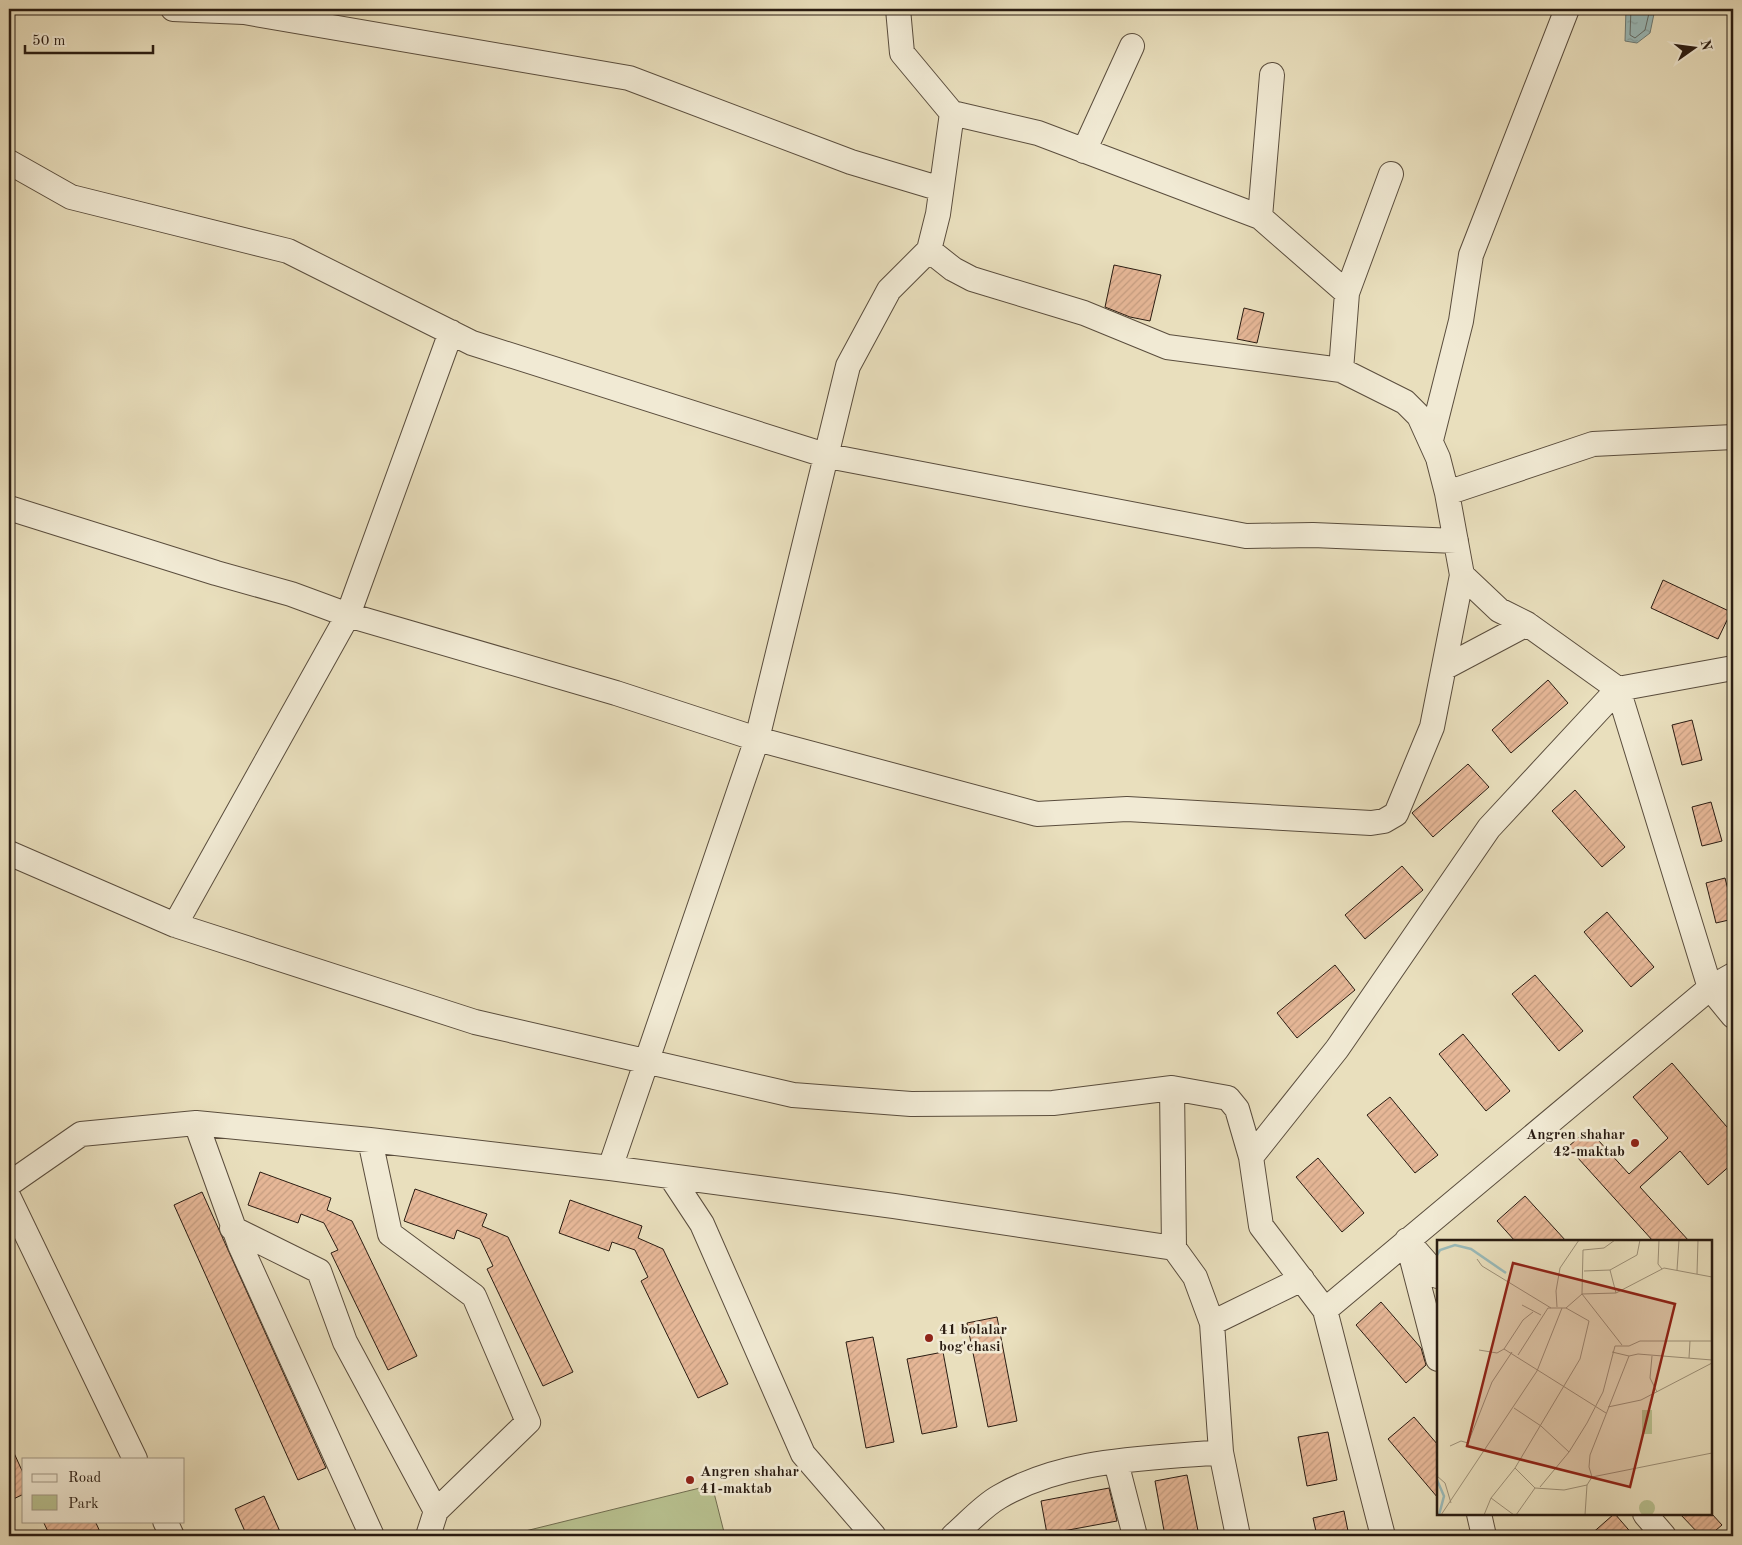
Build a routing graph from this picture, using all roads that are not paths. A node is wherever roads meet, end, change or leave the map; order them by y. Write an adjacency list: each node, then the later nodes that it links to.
1 (173, 9): 10 (street)
2 (898, 9): 6 (street)
3 (1567, 9): 17 (street)
4 (1132, 46): 7 (street)
5 (1272, 75): 11 (street)
6 (952, 114): 7 (street); 10 (street)
7 (1084, 151): 11 (street)
8 (9, 162): 14 (street)
9 (1391, 174): 13 (street)
10 (941, 190): 12 (street)
11 (1260, 217): 13 (street)
12 (929, 250): 15 (street); 18 (street)
13 (1347, 293): 15 (street)
14 (451, 332): 18 (street); 23 (street)
15 (1341, 370): 17 (street)
16 (1733, 437): 19 (street)
17 (1431, 440): 19 (street)
18 (828, 456): 21 (street); 28 (street)
19 (1447, 493): 21 (street)
20 (9, 508): 23 (street)
21 (1456, 541): 22 (street)
22 (1462, 575): 24 (street); 25 (street)
23 (348, 615): 28 (street); 30 (street)
24 (1527, 624): 25 (street); 27 (street)
25 (1444, 668): 28 (street)
26 (1733, 668): 27 (street)
27 (1618, 689): 32 (street); 38 (street)
28 (757, 739): 34 (street)
29 (9, 853): 30 (street)
30 (175, 925): 34 (street)
31 (1733, 975): 32 (street)
32 (1710, 988): 33 (street); 44 (street)
33 (1733, 1016)
34 (646, 1060): 35 (street); 39 (street)
35 (1172, 1088): 38 (street); 45 (street)
36 (196, 1123): 37 (street); 41 (street); 43 (street)
37 (370, 1140): 39 (street); 54 (street)
38 (1251, 1157): 47 (street)
39 (610, 1168): 40 (street)
40 (671, 1177): 45 (street); 61 (street)
41 (9, 1184)
42 (9, 1198): 52 (street)
43 (232, 1228): 54 (street); 59 (street)
44 (1407, 1240): 46 (street); 48 (street); 50 (street)
45 (1174, 1248): 49 (street)
46 (1437, 1275)
47 (1302, 1279): 48 (street); 49 (street)
48 (1325, 1310): 65 (street)
49 (1212, 1323): 51 (street)
50 (1437, 1355)
51 (1221, 1452): 53 (street); 64 (street)
52 (135, 1458)
53 (1116, 1462): 62 (street); 63 (street)
54 (436, 1511): 60 (street)
55 (1478, 1515): 66 (street)
56 (1646, 1515): 67 (street)
57 (165, 1522): 58 (street)
58 (172, 1536)
59 (372, 1536)
60 (428, 1536)
61 (874, 1536)
62 (953, 1536)
63 (1135, 1536)
64 (1238, 1536)
65 (1383, 1536)
66 (1484, 1536)
67 (1664, 1536)

